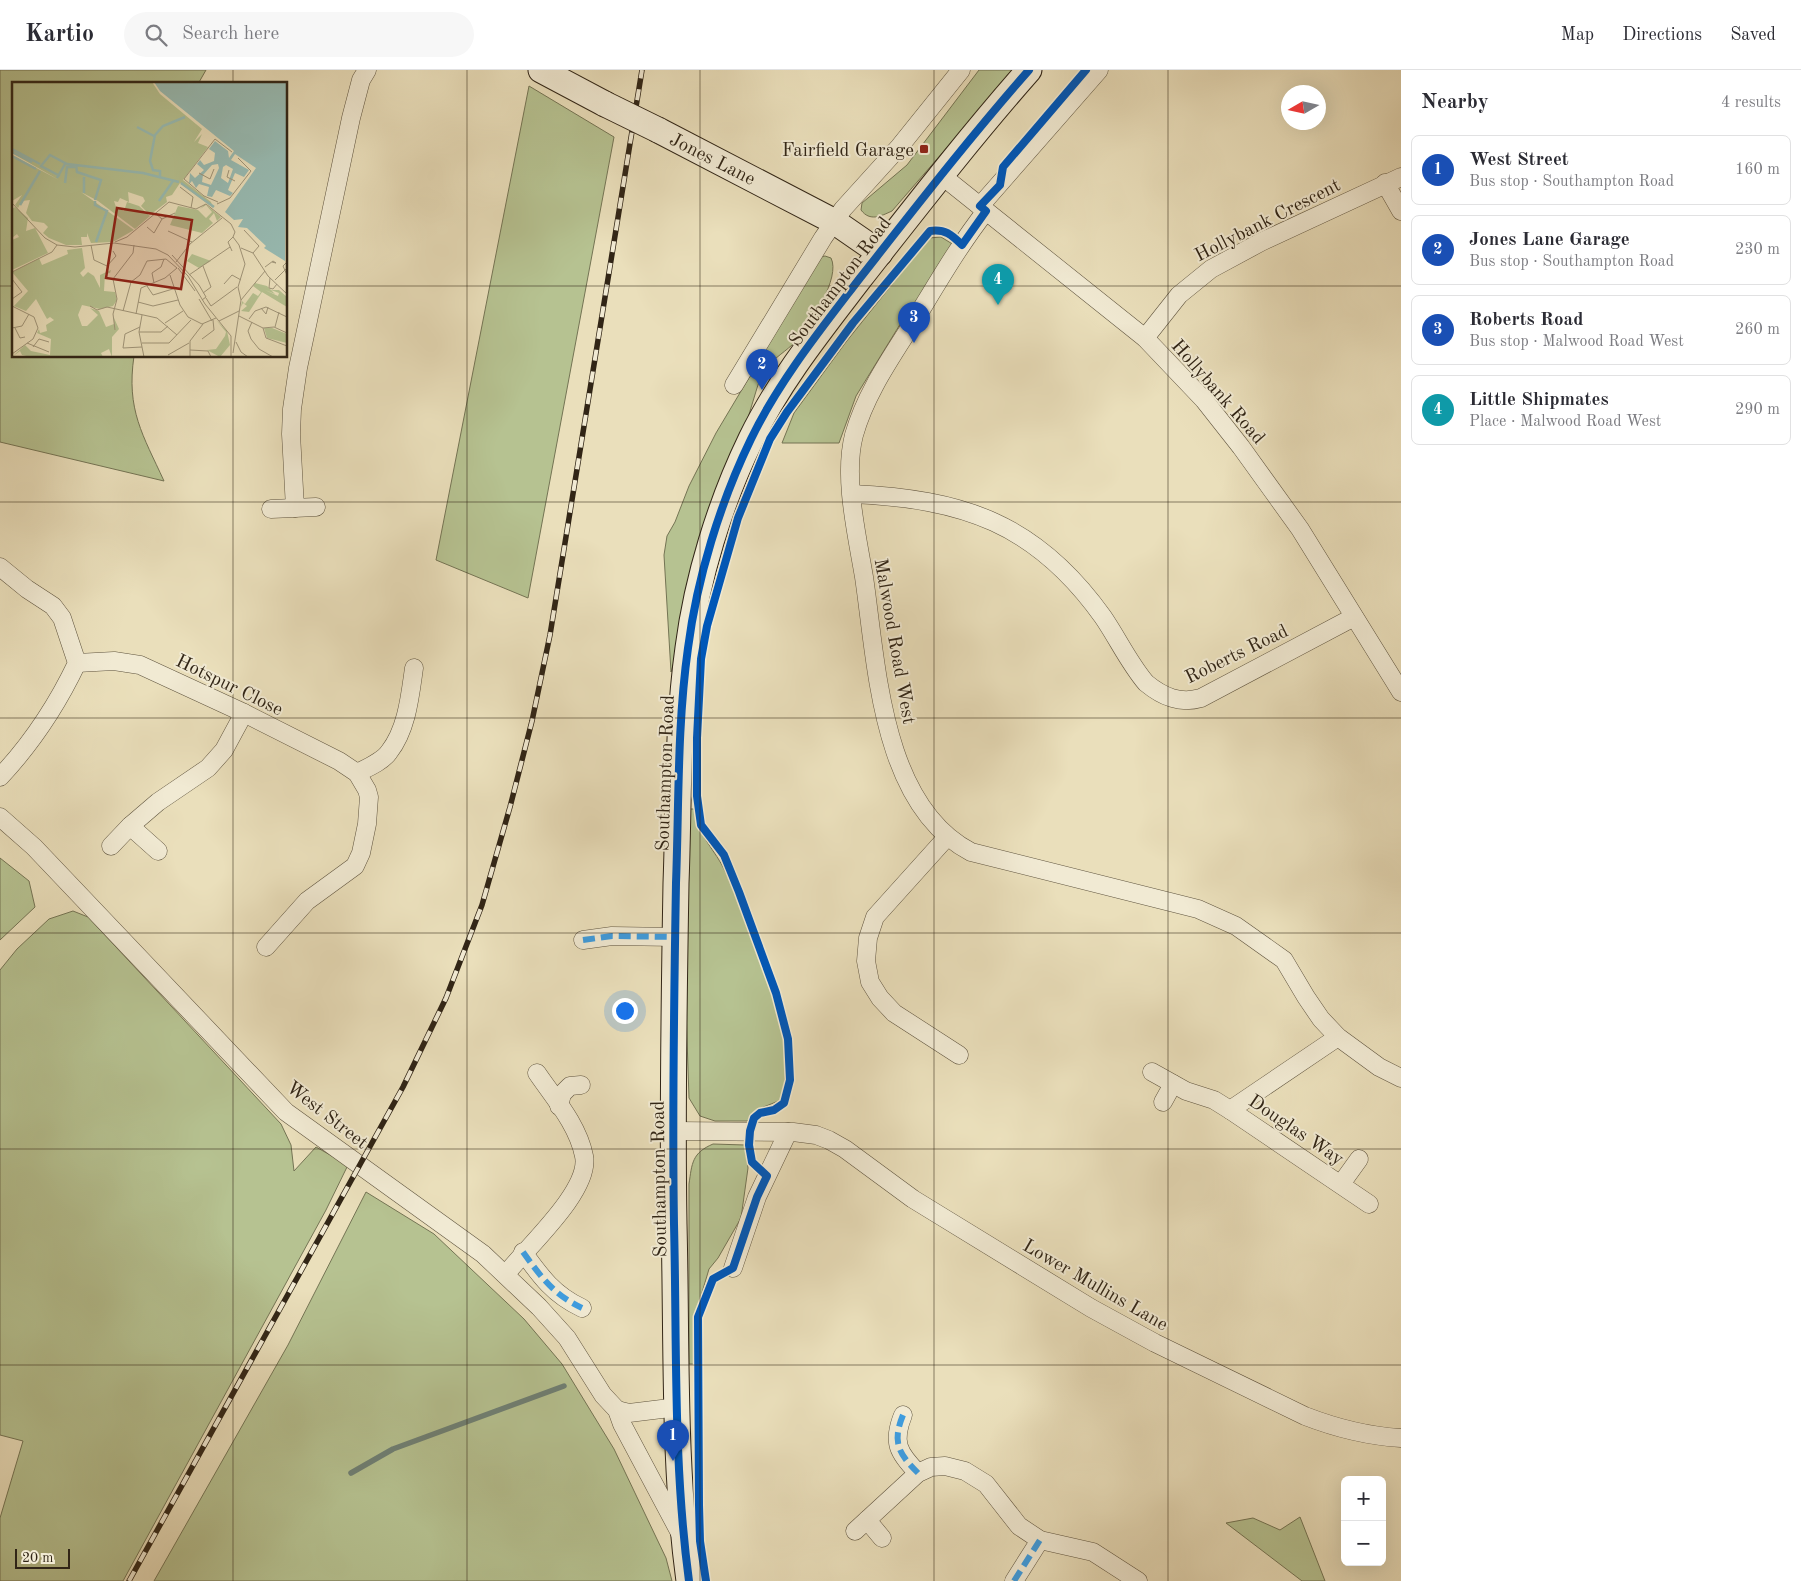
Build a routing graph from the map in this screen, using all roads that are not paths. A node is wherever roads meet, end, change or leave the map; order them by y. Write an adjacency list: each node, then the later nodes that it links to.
1 (368, 70): 15 (street)
2 (541, 70): 10 (street, Jones Lane, bridge)
3 (960, 70): 10 (street, Southampton Road)
4 (1029, 70): 6 (street, Southampton Road)
5 (1099, 70): 8 (street, Malwood Road West)
6 (942, 175): 8 (street, Hollybank Road); 11 (street, Southampton Road)
7 (1393, 180): 9 (street); 12 (street, Hollybank Crescent)
8 (983, 209): 12 (street, Hollybank Road); 14 (street, Malwood Road West)
9 (1401, 211)
10 (835, 222): 11 (street, Jones Lane); 13 (street, Southampton Road)
11 (880, 253): 31 (street, Southampton Road)
12 (1144, 338): 19 (street, Hollybank Road)
13 (734, 385)
14 (852, 494): 19 (street, Roberts Road); 28 (street, Malwood Road West)
15 (295, 508): 16 (street); 17 (street)
16 (316, 508)
17 (271, 509)
18 (2, 572): 20 (street)
19 (1354, 617): 22 (street, Hollybank Road)
20 (77, 663): 23 (street, Hotspur Close); 25 (street)
21 (414, 668): 24 (street)
22 (1401, 692)
23 (244, 713): 24 (street, Hotspur Close); 27 (street)
24 (357, 773): 33 (street, Hotspur Close)
25 (0, 777)
26 (0, 817): 51 (street, West Street)
27 (130, 826): 29 (street); 30 (street)
28 (947, 837): 34 (street, Malwood Road West); 35 (street)
29 (111, 846)
30 (158, 851)
31 (675, 936): 32 (street); 44 (street, Southampton Road)
32 (583, 940)
33 (266, 947)
34 (1338, 1037): 38 (street, Malwood Road West); 43 (street, Douglas Way)
35 (959, 1055)
36 (1152, 1072): 39 (street, Douglas Way)
37 (536, 1073): 42 (street)
38 (1401, 1078)
39 (1174, 1084): 41 (street); 43 (street, Douglas Way)
40 (581, 1085): 42 (street)
41 (1163, 1102)
42 (559, 1106): 49 (street)
43 (1230, 1110): 47 (street, Douglas Way)
44 (673, 1131): 45 (street, Lower Mullins Lane); 53 (street, Southampton Road)
45 (788, 1132): 50 (street); 56 (street, Lower Mullins Lane)
46 (1359, 1159): 47 (street, Douglas Way)
47 (1341, 1184): 48 (street, Douglas Way)
48 (1369, 1204)
49 (522, 1252): 51 (street); 52 (street)
50 (732, 1268)
51 (506, 1274): 54 (street, West Street)
52 (582, 1308)
53 (678, 1407): 54 (street); 58 (street, Southampton Road)
54 (618, 1410): 58 (street, West Street)
55 (903, 1415): 57 (street)
56 (1401, 1438)
57 (918, 1473): 59 (street); 60 (street)
58 (683, 1537): 61 (street, Southampton Road)
59 (882, 1538)
60 (1040, 1540): 62 (street); 63 (street)
61 (689, 1581)
62 (1014, 1581)
63 (1138, 1581)

